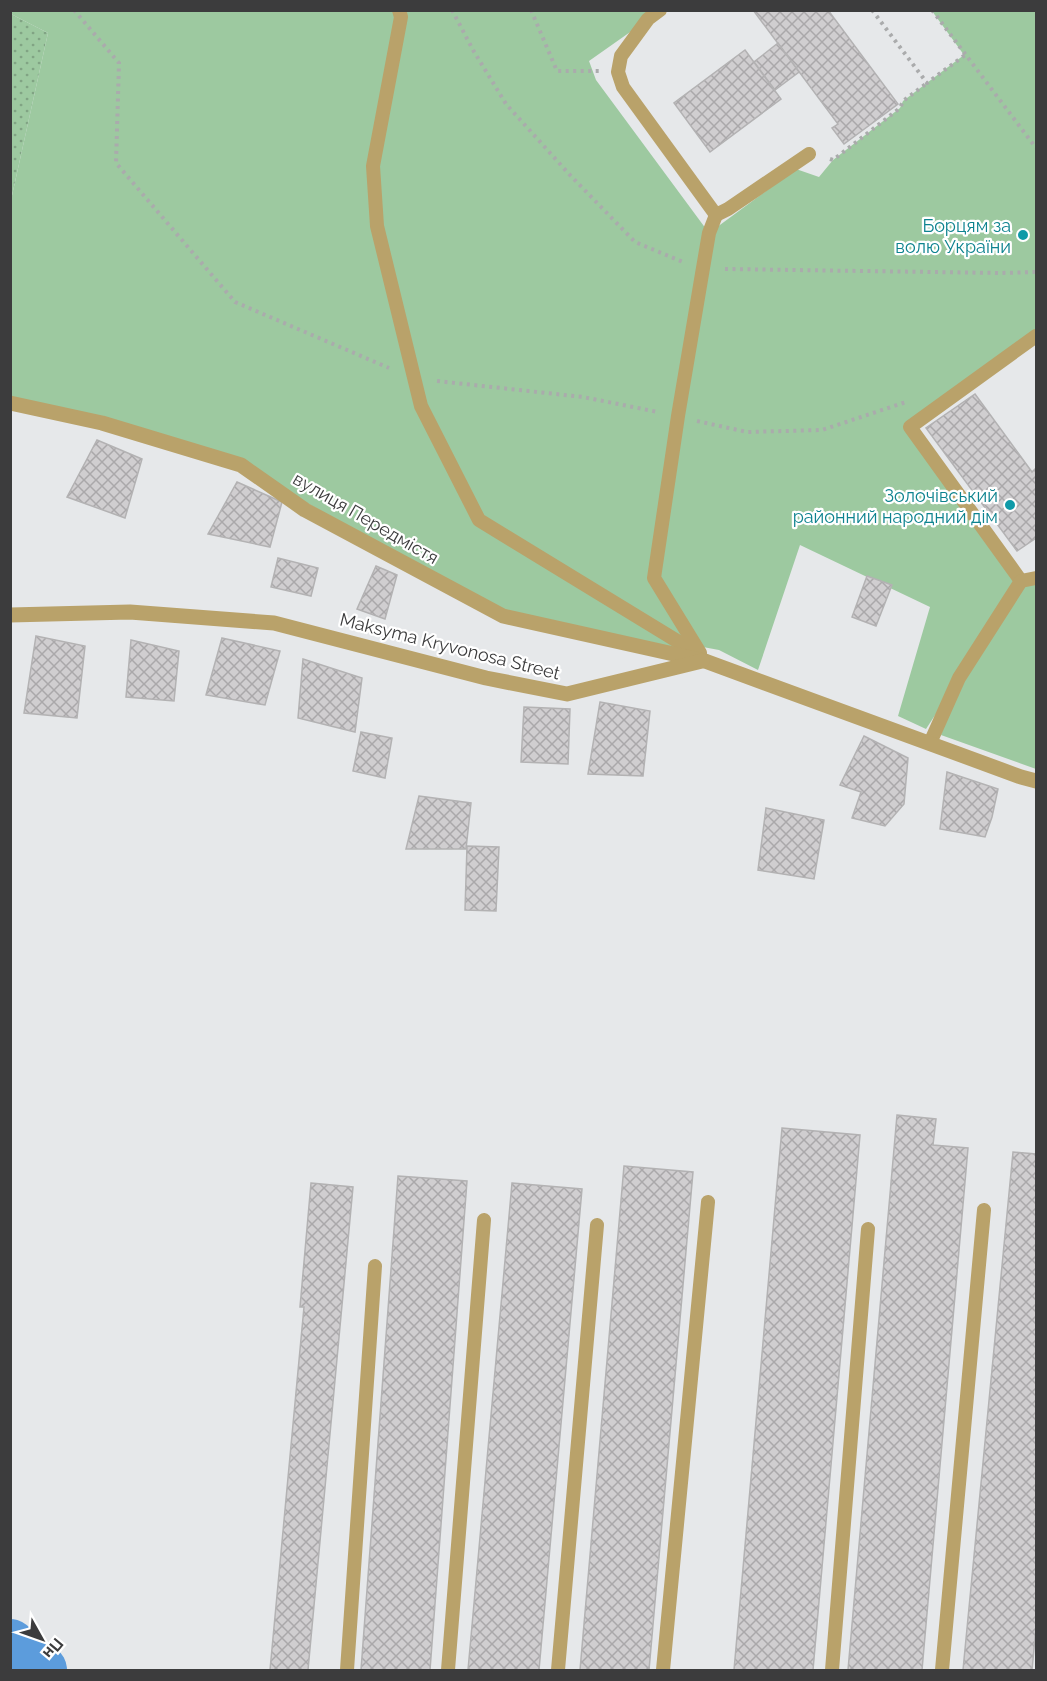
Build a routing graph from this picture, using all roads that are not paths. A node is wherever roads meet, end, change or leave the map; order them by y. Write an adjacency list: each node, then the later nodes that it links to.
1 (399, 10): 10 (lane)
2 (660, 10): 4 (lane)
3 (809, 154): 4 (lane)
4 (716, 215): 10 (lane)
5 (1036, 336): 8 (lane)
6 (10, 404): 10 (street, вулиця Передмістя)
7 (1036, 578): 8 (lane)
8 (1021, 581): 11 (lane)
9 (10, 615): 10 (street, Maksyma Kryvonosa Street)
10 (705, 661): 11 (street)
11 (930, 743): 12 (street)
12 (1036, 781)
13 (708, 1202): 22 (lane)
14 (984, 1210): 24 (lane)
15 (484, 1220): 20 (lane)
16 (597, 1225): 21 (lane)
17 (868, 1229): 23 (lane)
18 (375, 1266): 19 (lane)
19 (347, 1671)
20 (448, 1671)
21 (558, 1671)
22 (663, 1671)
23 (832, 1671)
24 (942, 1671)

